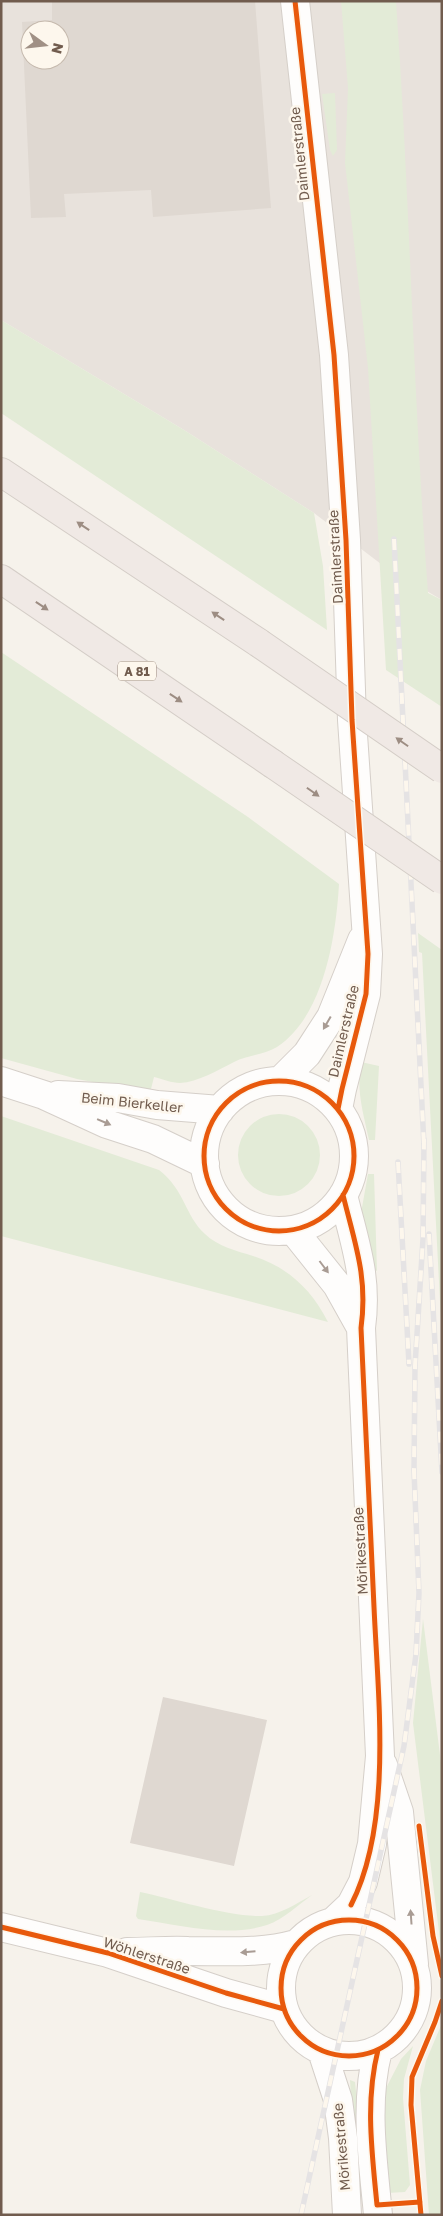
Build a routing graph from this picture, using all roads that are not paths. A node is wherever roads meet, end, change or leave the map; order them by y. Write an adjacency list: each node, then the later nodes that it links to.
1 (295, 1): 6 (street, Daimlerstraße)
2 (1, 472): 4 (highway, one-way to 2, bridge)
3 (1, 579): 5 (highway, A 81, one-way to 5, bridge)
4 (442, 769)
5 (442, 880)
6 (366, 930): 7 (street, Daimlerstraße, one-way to 7); 10 (street, Daimlerstraße)
7 (281, 1080): 10 (street); 11 (street)
8 (1, 1081): 9 (street, Beim Bierkeller)
9 (44, 1095): 11 (street, Beim Bierkeller); 12 (street, Beim Bierkeller, one-way to 12)
10 (338, 1109): 13 (street)
11 (220, 1110): 12 (street)
12 (205, 1164): 14 (street)
13 (343, 1195): 14 (street); 15 (street, Mörikestraße)
14 (293, 1230): 15 (street, Mörikestraße, one-way to 15)
15 (361, 1328): 16 (street, Mörikestraße)
16 (380, 1756): 17 (street, Mörikestraße); 21 (street, Mörikestraße, one-way to 16)
17 (334, 1920): 19 (street, Mörikestraße); 21 (street, Mörikestraße)
18 (1, 1927): 20 (street, Wöhlerstraße)
19 (296, 1944): 20 (street, Wöhlerstraße, one-way to 20); 22 (street, Mörikestraße)
20 (108, 1953): 22 (street, Wöhlerstraße)
21 (414, 1965): 23 (street, Mörikestraße)
22 (284, 2009): 24 (street, Mörikestraße)
23 (378, 2050): 24 (street, Mörikestraße); 26 (street)
24 (322, 2051): 25 (street, Mörikestraße)
25 (347, 2215)
26 (378, 2215)

